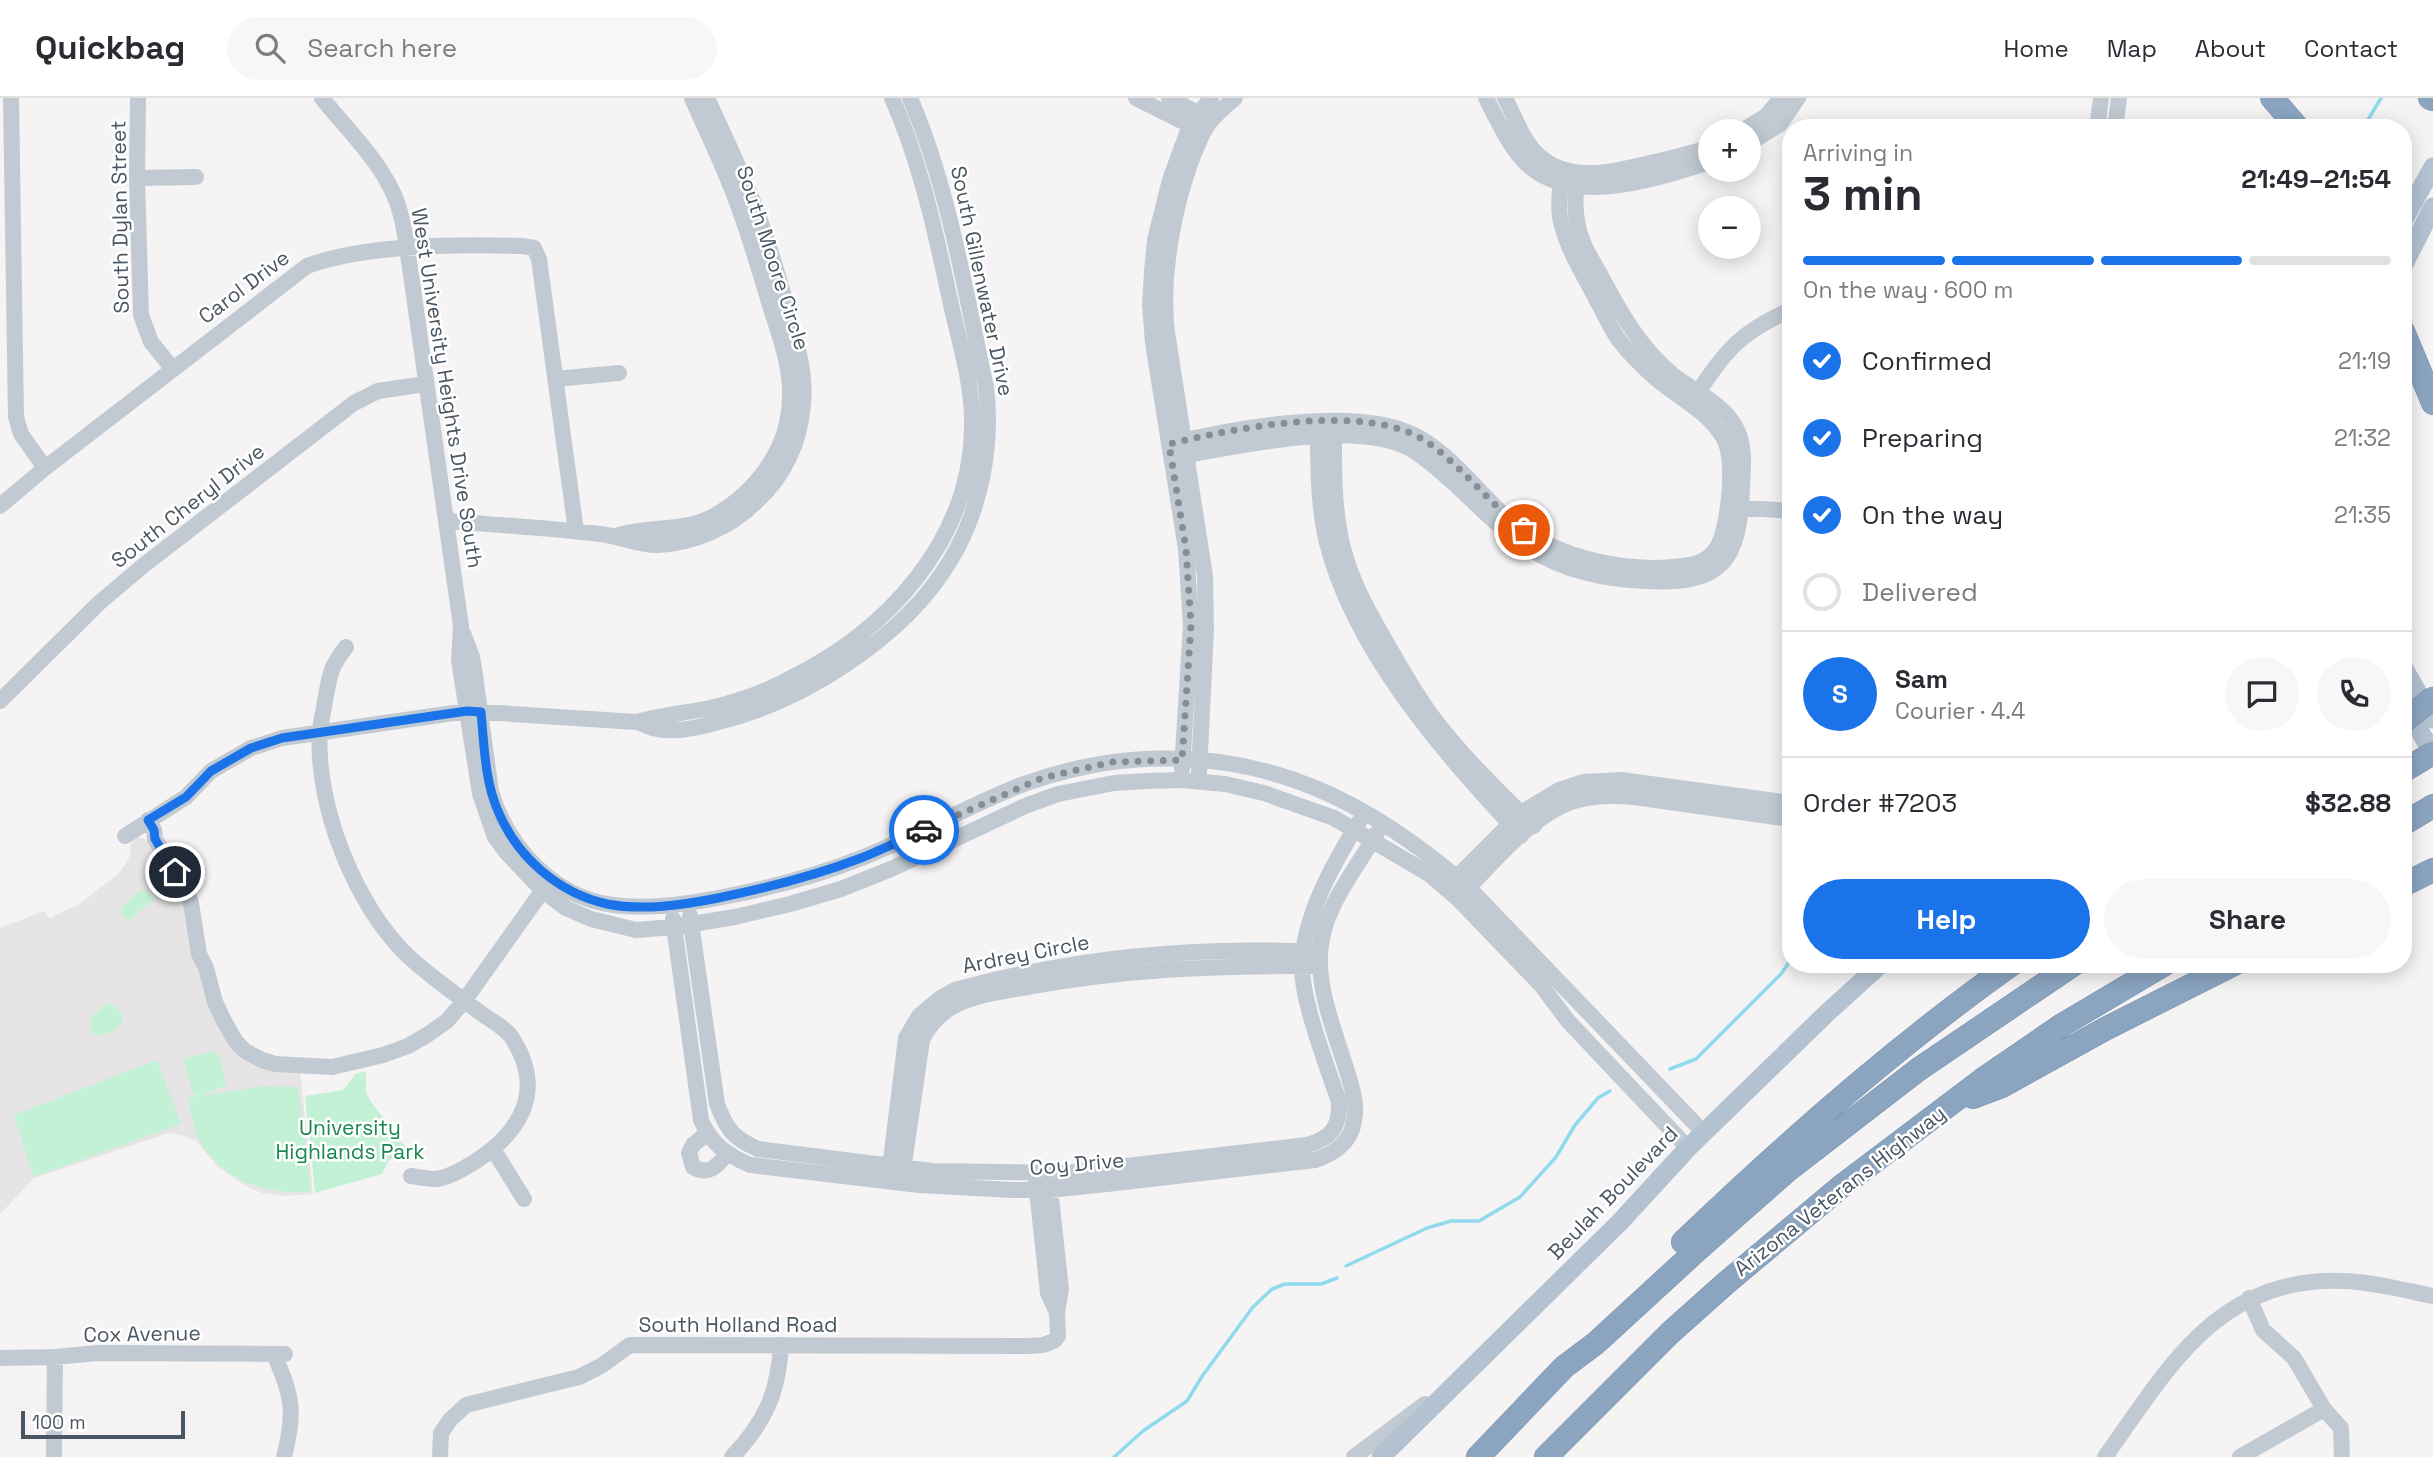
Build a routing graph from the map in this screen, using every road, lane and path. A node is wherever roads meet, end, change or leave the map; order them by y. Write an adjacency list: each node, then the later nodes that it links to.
1 (10, 98): 47 (street)
2 (138, 98): 31 (street, South Dylan Street)
3 (322, 98): 35 (street, West University Heights Drive South)
4 (692, 98): 53 (street, South Moore Circle)
5 (707, 98): 53 (street, South Moore Circle)
6 (892, 98): 54 (street, South Gillenwater Drive)
7 (910, 98): 55 (street, South Gillenwater Drive)
8 (1136, 98): 25 (street)
9 (1169, 98): 25 (street)
10 (1211, 98): 25 (street)
11 (1235, 98): 25 (street)
12 (1486, 98): 32 (street)
13 (1505, 98): 32 (street)
14 (1781, 98): 19 (street)
15 (1798, 98): 20 (street)
16 (2101, 98): 21 (street)
17 (2119, 98): 22 (street)
18 (2272, 98): 23 (highway)
19 (1761, 119)
20 (1783, 119)
21 (2098, 119)
22 (2116, 119)
23 (2291, 119)
24 (1782, 121): 26 (street)
25 (1201, 122): 46 (street)
26 (1761, 136)
27 (1698, 151): 32 (street)
28 (1698, 165): 32 (street)
29 (2433, 166): 33 (main road)
30 (195, 177): 31 (street)
31 (137, 178): 39 (street, South Dylan Street)
32 (1570, 178): 43 (street)
33 (2412, 204)
34 (2433, 207): 36 (main road)
35 (407, 247): 39 (street, Carol Drive); 41 (street, Carol Drive); 42 (street, West University Heights Drive South)
36 (2412, 248)
37 (1782, 314): 43 (street)
38 (2412, 353): 44 (highway)
39 (172, 368): 47 (street, Carol Drive)
40 (620, 373): 41 (street)
41 (555, 379): 52 (street, Carol Drive)
42 (425, 384): 51 (street, West University Heights Drive South); 59 (street, South Cheryl Drive)
43 (1693, 399): 49 (street)
44 (2433, 403)
45 (1326, 429): 46 (street); 49 (street); 77 (street)
46 (1178, 450): 67 (street); 68 (street)
47 (45, 468): 48 (street, Carol Drive)
48 (0, 506)
49 (1735, 507): 50 (street)
50 (1782, 510)
51 (447, 521): 52 (street, South Moore Circle); 60 (street, West University Heights Drive South)
52 (576, 531): 53 (street, South Moore Circle)
53 (616, 536)
54 (941, 541): 55 (street); 64 (street, South Gillenwater Drive)
55 (956, 549): 64 (street, South Gillenwater Drive)
56 (346, 647): 65 (street)
57 (2412, 683): 63 (main road)
58 (2433, 698): 61 (highway, bridge)
59 (0, 701)
60 (474, 711): 64 (street, South Gillenwater Drive); 65 (street, South Gillenwater Drive); 83 (street, West University Heights Drive South)
61 (2412, 715)
62 (2412, 717): 66 (main road)
63 (2433, 719)
64 (637, 722)
65 (320, 732): 75 (street, South Gillenwater Drive); 95 (street)
66 (2433, 753): 69 (highway, bridge)
67 (1182, 760): 68 (street, West University Heights Drive South); 70 (street); 85 (street, West University Heights Drive South)
68 (1199, 761): 71 (street); 73 (street, West University Heights Drive South)
69 (2412, 766)
70 (1181, 780): 71 (street, West University Heights Drive South); 87 (street, West University Heights Drive South)
71 (1198, 781): 78 (street, West University Heights Drive South)
72 (1782, 802): 77 (street)
73 (1366, 811): 76 (street, West University Heights Drive South); 78 (street)
74 (1782, 818): 77 (street)
75 (148, 820): 79 (street, South Gillenwater Drive); 95 (street)
76 (1383, 821): 80 (street); 84 (street, West University Heights Drive South)
77 (1521, 825): 84 (street)
78 (1355, 829): 80 (street, West University Heights Drive South); 89 (street)
79 (125, 836)
80 (1373, 839): 84 (street, West University Heights Drive South); 89 (street)
81 (2433, 870): 82 (highway)
82 (2412, 880)
83 (547, 885): 86 (street, West University Heights Drive South); 88 (street, West University Heights Drive South); 95 (street)
84 (1458, 888): 99 (street, West University Heights Drive South); 100 (street, West University Heights Drive South)
85 (689, 903): 86 (street, West University Heights Drive South); 87 (street, Coy Drive)
86 (671, 905): 88 (street, Coy Drive)
87 (691, 924): 88 (street, West University Heights Drive South); 104 (street, Coy Drive)
88 (674, 927): 98 (street, Coy Drive)
89 (1312, 959): 97 (street); 104 (street, Ardrey Circle)
90 (1871, 973): 99 (main road, Beulah Boulevard)
91 (2000, 973): 113 (highway)
92 (2060, 973): 113 (highway, Arizona Veterans Highway)
93 (2150, 973): 96 (highway, Arizona Veterans Highway)
94 (2216, 973): 96 (highway)
95 (464, 1001): 101 (street)
96 (1947, 1107): 123 (highway, Arizona Veterans Highway)
97 (1345, 1126): 103 (street, Coy Drive); 106 (street, Coy Drive)
98 (707, 1133): 102 (street, Coy Drive); 102 (street)
99 (1704, 1133): 100 (main road, Beulah Boulevard)
100 (1688, 1148): 114 (main road, Beulah Boulevard)
101 (493, 1149): 105 (street); 107 (street)
102 (727, 1154): 104 (street, Coy Drive)
103 (1042, 1173): 104 (street, Coy Drive); 106 (street, South Holland Road)
104 (896, 1175): 106 (street, Coy Drive)
105 (411, 1176)
106 (1043, 1190): 110 (street, South Holland Road)
107 (524, 1199)
108 (2433, 1296): 109 (street)
109 (2249, 1298): 115 (street); 124 (street)
110 (780, 1345): 118 (street, South Holland Road); 119 (street)
111 (55, 1357): 112 (street, Cox Avenue); 116 (street); 117 (street, Cox Avenue)
112 (0, 1358)
113 (1564, 1367): 122 (highway, Arizona Veterans Highway)
114 (1471, 1368): 120 (street); 121 (main road, Beulah Boulevard)
115 (2323, 1409): 125 (street); 126 (street)
116 (54, 1457)
117 (284, 1457)
118 (440, 1457)
119 (732, 1457)
120 (1354, 1457)
121 (1381, 1457)
122 (1478, 1457)
123 (1546, 1457)
124 (2105, 1457)
125 (2240, 1457)
126 (2342, 1457)

